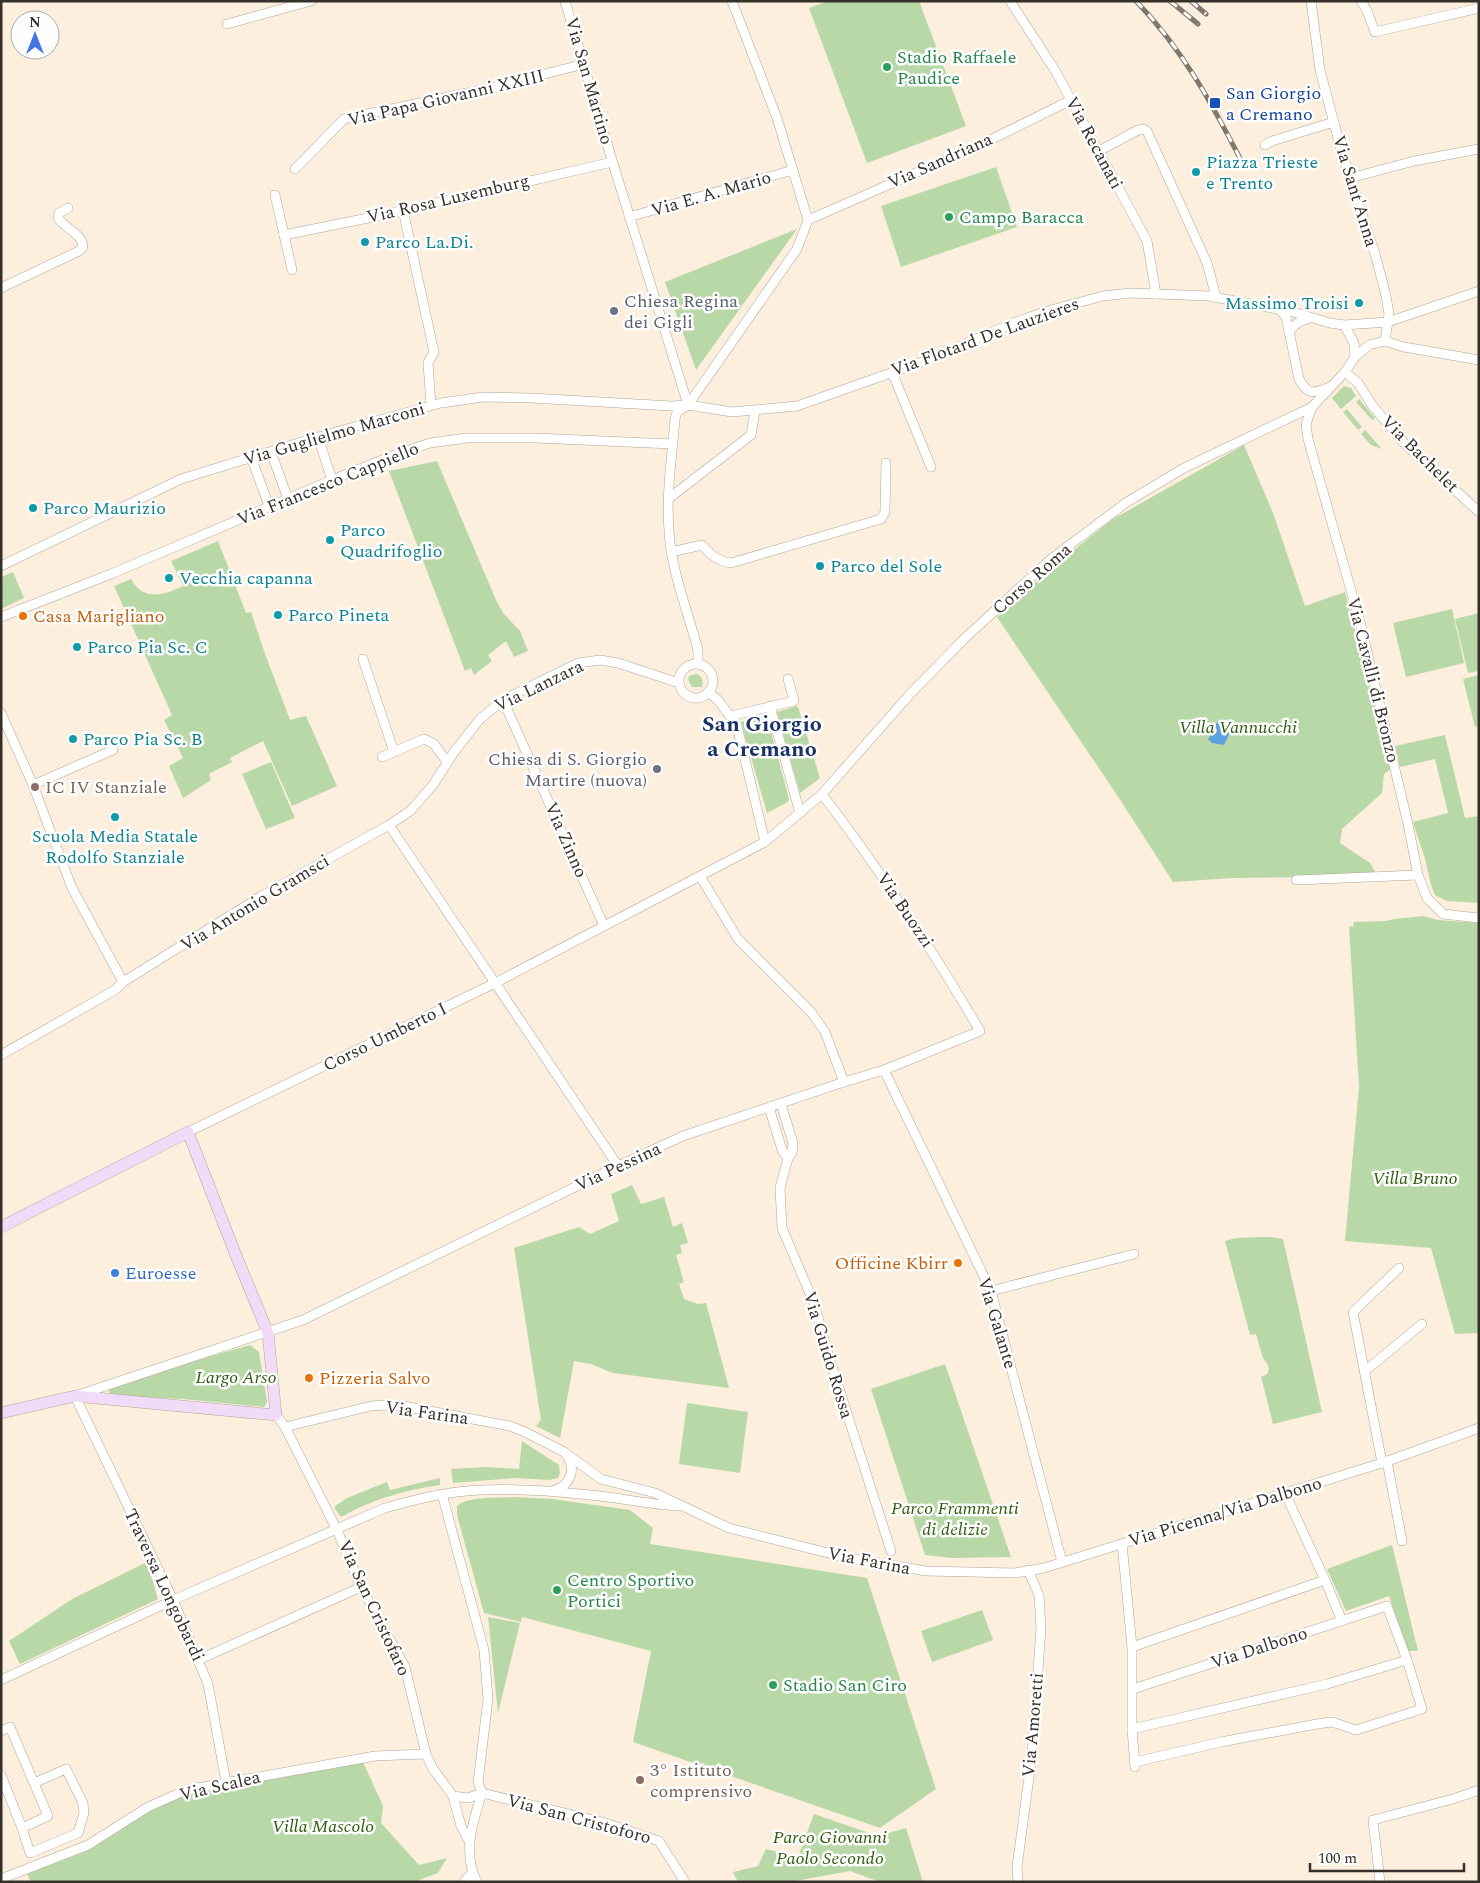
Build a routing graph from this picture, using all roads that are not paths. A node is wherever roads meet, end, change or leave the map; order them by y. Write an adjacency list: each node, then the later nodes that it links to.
1 (311, 1): 8 (street)
2 (732, 1): 17 (street)
3 (1010, 1): 10 (street, Via Recanati)
4 (1311, 1): 11 (street, Via Sant'Anna)
5 (1361, 1): 7 (street)
6 (567, 2): 9 (street, Via San Martino)
7 (1479, 8)
8 (227, 24)
9 (584, 64): 15 (street, Via San Martino); 16 (street, Via Papa Giovanni XXIII)
10 (1071, 100): 14 (street, Via Recanati); 23 (street, Via Sandriana)
11 (1334, 122): 12 (street); 18 (street, Via Sant'Anna)
12 (1265, 145)
13 (1479, 149): 18 (street)
14 (1099, 151): 28 (street, Via Recanati); 29 (street)
15 (612, 162): 21 (street, Via Rosa Luxemburg); 22 (street, Via San Martino)
16 (295, 169)
17 (793, 170): 22 (street, Via E. A. Mario); 23 (street)
18 (1350, 178): 32 (street, Via Sant'Anna)
19 (275, 195): 24 (street)
20 (68, 208): 26 (street)
21 (403, 210): 24 (street, Via Rosa Luxemburg); 41 (street)
22 (629, 217): 42 (street, Via San Martino)
23 (808, 220): 42 (street)
24 (284, 235): 25 (street)
25 (292, 270)
26 (1, 288)
27 (1479, 291): 32 (street)
28 (1156, 294): 29 (street, Via Flotard De Lauzieres); 38 (street, Via Flotard De Lauzieres)
29 (1216, 297): 30 (street, Via Flotard De Lauzieres)
30 (1281, 311): 31 (street, Via Flotard De Lauzieres); 34 (street)
31 (1312, 318): 33 (street); 34 (street)
32 (1388, 322): 33 (street); 35 (street, Via Sant'Anna)
33 (1344, 325): 36 (street)
34 (1289, 332): 40 (street)
35 (1385, 341): 36 (street); 37 (street)
36 (1355, 357): 39 (street)
37 (1479, 360)
38 (892, 372): 44 (street, Via Flotard De Lauzieres); 50 (street)
39 (1345, 372): 40 (street); 55 (street, Via Bachelet)
40 (1330, 387): 43 (street)
41 (431, 405): 42 (street, Via Guglielmo Marconi); 45 (street, Via Guglielmo Marconi)
42 (688, 405): 44 (street, Via Flotard De Lauzieres); 46 (street)
43 (1312, 407): 73 (street, Corso Roma); 78 (street, Via Cavalli di Bronzo)
44 (755, 410): 53 (street)
45 (318, 437): 47 (street, Via Guglielmo Marconi); 51 (street)
46 (673, 444): 51 (street, Via Francesco Cappiello); 53 (street)
47 (271, 452): 48 (street, Via Guglielmo Marconi); 52 (street)
48 (251, 457): 54 (street); 57 (street, Via Guglielmo Marconi)
49 (886, 463): 56 (street)
50 (932, 468)
51 (332, 480): 52 (street, Via Francesco Cappiello)
52 (288, 499): 54 (street, Via Francesco Cappiello)
53 (668, 499): 56 (street)
54 (269, 506): 58 (street, Via Francesco Cappiello)
55 (1479, 512)
56 (671, 552): 60 (street)
57 (1, 566)
58 (1, 617)
59 (363, 659): 69 (street)
60 (698, 664): 62 (street); 63 (street)
61 (788, 679): 65 (street)
62 (679, 683): 63 (street); 64 (street, Via Lanzara)
63 (708, 692): 67 (street)
64 (503, 700): 71 (street, Via Lanzara); 81 (street, Via Zinno)
65 (770, 706): 67 (street); 74 (street)
66 (1, 713): 72 (street)
67 (731, 716): 76 (street)
68 (113, 750): 72 (street)
69 (394, 752): 70 (street); 71 (street)
70 (382, 757)
71 (447, 762): 75 (street, Via Lanzara)
72 (33, 785): 82 (street)
73 (822, 794): 74 (street, Corso Roma); 84 (street, Via Buozzi)
74 (800, 813): 76 (street, Corso Roma)
75 (389, 825): 82 (street, Via Antonio Gramsci); 83 (street)
76 (765, 842): 77 (street, Corso Umberto I)
77 (700, 876): 81 (street, Corso Umberto I); 87 (street)
78 (1418, 876): 79 (street); 80 (street, Via Cavalli di Bronzo)
79 (1296, 880)
80 (1479, 918)
81 (604, 926): 83 (street, Corso Umberto I)
82 (123, 982): 85 (street, Via Antonio Gramsci)
83 (495, 983): 90 (street, Corso Umberto I); 92 (street)
84 (980, 1031): 86 (street, Via Pessina)
85 (1, 1056)
86 (884, 1070): 87 (street, Via Pessina); 96 (street, Via Galante)
87 (844, 1082): 88 (street, Via Pessina)
88 (781, 1104): 89 (street, Via Pessina); 91 (street, Via Guido Rossa)
89 (769, 1107): 91 (street); 92 (street, Via Pessina)
90 (188, 1132): 93 (main road, Corso Umberto I); 98 (main road)
91 (788, 1158): 114 (street, Via Guido Rossa)
92 (618, 1166): 98 (street, Via Pessina)
93 (1, 1227)
94 (1134, 1254): 96 (street)
95 (1399, 1268): 99 (street)
96 (991, 1291): 115 (street, Via Galante)
97 (1422, 1324): 99 (street)
98 (268, 1332): 100 (street); 102 (main road)
99 (1365, 1371): 106 (street)
100 (75, 1396): 101 (main road); 102 (main road); 119 (street, Traversa Longobardi)
101 (1, 1413)
102 (276, 1415): 103 (street)
103 (285, 1427): 105 (street, Via Farina); 111 (street, Via San Cristofaro)
104 (1479, 1428): 106 (street, Via Picenna/Via Dalbono)
105 (564, 1452): 107 (street); 110 (street, Via Farina)
106 (1384, 1462): 108 (street, Via Picenna/Via Dalbono); 112 (street)
107 (549, 1492): 109 (street, Via Farina); 110 (street, Via Farina)
108 (1285, 1493): 113 (street, Via Picenna/Via Dalbono); 117 (street)
109 (442, 1494): 111 (street, Via Farina); 133 (street)
110 (681, 1506): 116 (street, Via Farina)
111 (337, 1530): 118 (street, Via San Cristofaro); 119 (street, Via Farina)
112 (1402, 1541)
113 (1122, 1544): 115 (street, Via Picenna/Via Dalbono); 121 (street)
114 (891, 1551)
115 (1062, 1562): 116 (street, Via Farina)
116 (1028, 1570): 144 (street, Via Amoretti)
117 (1325, 1580): 120 (street); 121 (street)
118 (361, 1587): 122 (street); 128 (street, Via San Cristofaro)
119 (174, 1600): 122 (street, Traversa Longobardi); 124 (street, Via Farina)
120 (1342, 1621): 123 (street, Via Dalbono); 125 (street, Via Dalbono)
121 (1132, 1647): 125 (street)
122 (198, 1660): 130 (street, Traversa Longobardi)
123 (1407, 1660): 126 (street); 126 (street)
124 (1, 1680)
125 (1133, 1689): 126 (street)
126 (1132, 1729)
127 (1, 1731): 131 (street)
128 (426, 1754): 130 (street, Via Scalea); 135 (street, Via San Cristofaro)
129 (1, 1775): 134 (street)
130 (226, 1782): 140 (street, Via Scalea)
131 (34, 1783): 137 (street); 137 (street)
132 (1479, 1790): 145 (street)
133 (482, 1793): 135 (street); 138 (street); 143 (street, Via San Cristoforo)
134 (10, 1796): 136 (street); 137 (street)
135 (453, 1796): 138 (street)
136 (1, 1800)
137 (22, 1828)
138 (469, 1841): 139 (street)
139 (472, 1873): 141 (street); 142 (street)
140 (1, 1879)
141 (464, 1882)
142 (477, 1882)
143 (685, 1882)
144 (1018, 1882)
145 (1380, 1882)

